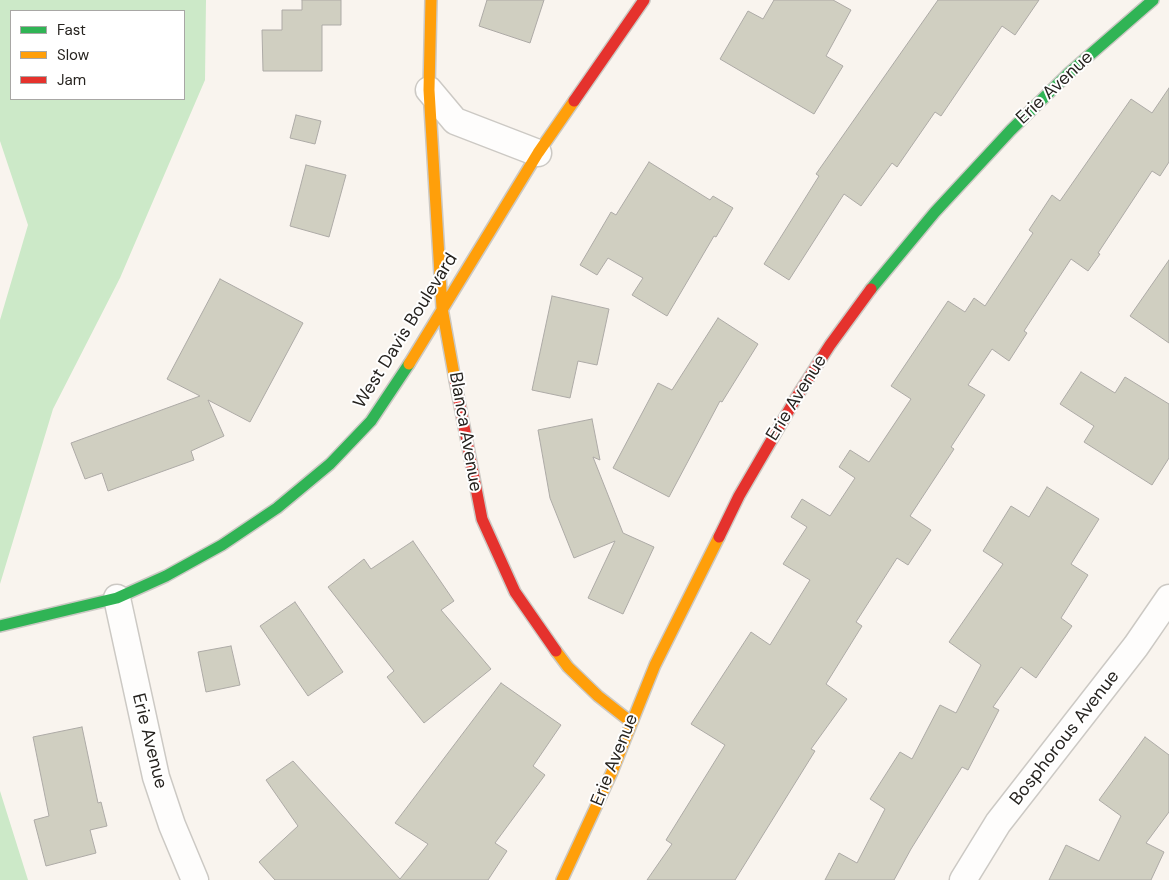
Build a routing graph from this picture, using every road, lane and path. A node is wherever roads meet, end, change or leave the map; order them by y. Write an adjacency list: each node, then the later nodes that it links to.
1 (431, 0): 4 (street, Blanca Avenue)
2 (644, 0): 5 (street, West Davis Boulevard)
3 (1153, 0): 10 (street, Erie Avenue)
4 (429, 90): 5 (street); 6 (street, Blanca Avenue)
5 (538, 153): 6 (street, West Davis Boulevard)
6 (442, 308): 7 (street, West Davis Boulevard); 10 (street, Blanca Avenue)
7 (118, 598): 9 (street, West Davis Boulevard); 11 (street, Erie Avenue)
8 (1169, 598): 13 (street, Bosphorous Avenue)
9 (0, 626)
10 (631, 722): 12 (street, Erie Avenue)
11 (195, 880)
12 (562, 880)
13 (963, 880)

